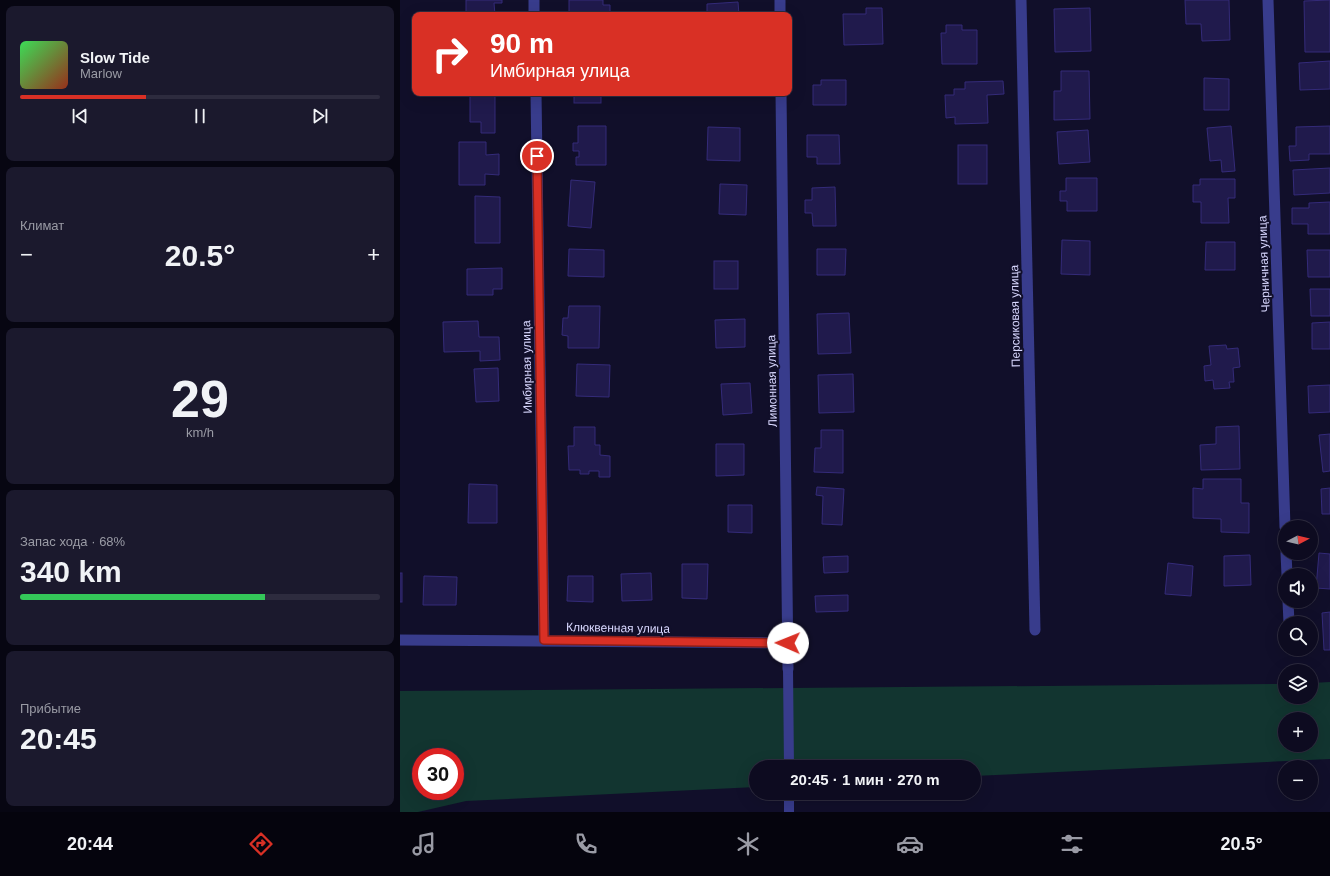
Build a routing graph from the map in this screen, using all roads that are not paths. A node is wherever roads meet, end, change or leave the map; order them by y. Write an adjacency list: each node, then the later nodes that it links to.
1 (534, 0): 5 (street)
2 (780, 0): 6 (street)
3 (1021, 0): 10 (street, Персиковая улица)
4 (1268, 0): 9 (street, Черничная улица)
5 (534, 12)
6 (780, 12)
7 (536, 96): 12 (street, Имбирная улица)
8 (781, 96): 13 (street, Лимонная улица)
9 (1285, 520)
10 (1035, 630)
11 (400, 640): 12 (street, Клюквенная улица)
12 (544, 640): 13 (street, Клюквенная улица)
13 (788, 643): 14 (street, Лимонная улица)
14 (788, 669): 15 (lane)
15 (789, 760)
16 (789, 800): 17 (lane)
17 (789, 812)

